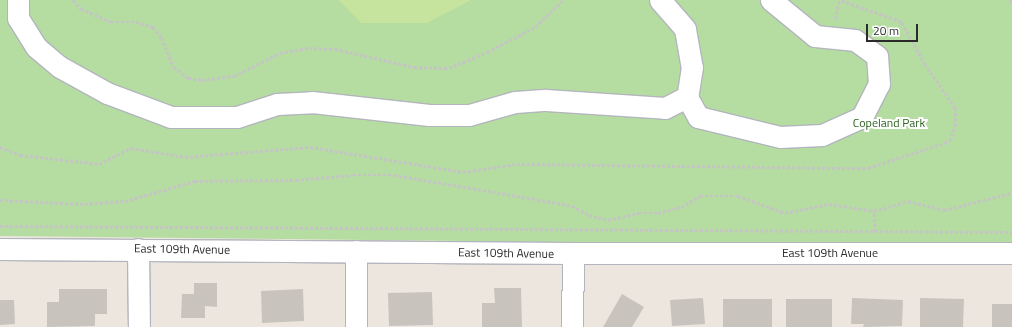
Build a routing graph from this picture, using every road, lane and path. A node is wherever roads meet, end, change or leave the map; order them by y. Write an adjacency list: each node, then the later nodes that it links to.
1 (18, 0): 7 (street)
2 (73, 0): 3 (path)
3 (563, 0)
4 (660, 0): 7 (street)
5 (771, 0): 7 (street)
6 (839, 0): 8 (path)
7 (687, 97)
8 (0, 147)
9 (1012, 192): 11 (path)
10 (0, 200): 11 (path)
11 (874, 211): 13 (path)
12 (0, 226): 13 (path)
13 (875, 232): 14 (path)
14 (1012, 232)
15 (0, 249): 16 (street, East 109th Avenue)
16 (138, 249): 17 (street, East 109th Avenue); 20 (street)
17 (356, 251): 18 (street, East 109th Avenue); 21 (street)
18 (573, 253): 19 (street, East 109th Avenue); 22 (street)
19 (1012, 253)
20 (138, 327)
21 (356, 327)
22 (572, 327)

